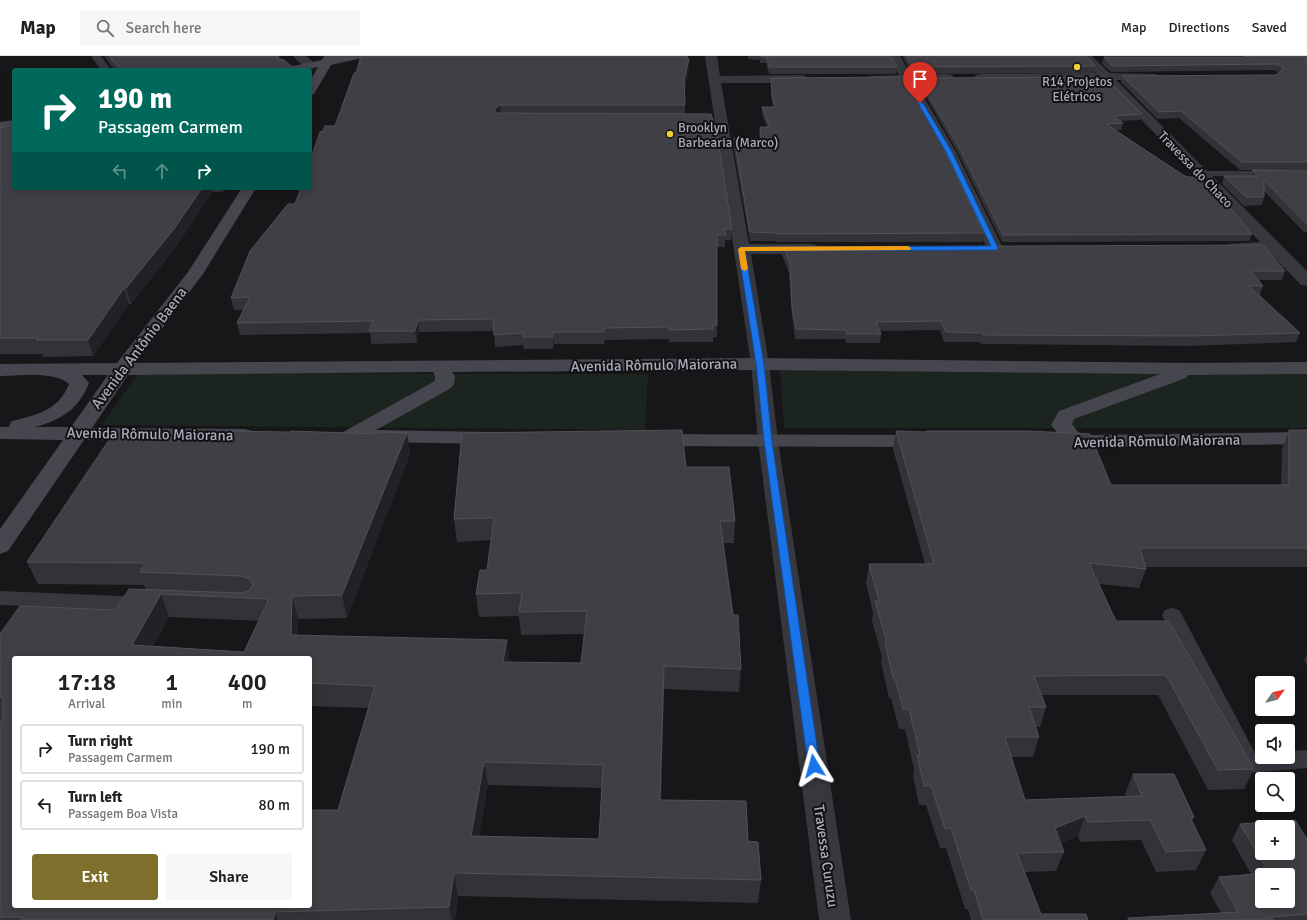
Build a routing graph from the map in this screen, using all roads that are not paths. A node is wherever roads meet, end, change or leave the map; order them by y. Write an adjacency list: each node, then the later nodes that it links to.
1 (96, 56): 10 (lane)
2 (299, 56): 9 (street)
3 (358, 56): 7 (street)
4 (711, 56): 17 (street, Travessa Curuzu)
5 (894, 56): 16 (street)
6 (1087, 57): 8 (street); 12 (street, Travessa do Chaco)
7 (329, 59): 9 (street); 18 (street)
8 (1104, 59)
9 (311, 65): 11 (street)
10 (105, 68)
11 (297, 68)
12 (1106, 76): 13 (street); 16 (street); 21 (street, Travessa do Chaco)
13 (1162, 76)
14 (811, 79): 17 (street)
15 (858, 79): 16 (street)
16 (906, 79): 27 (street)
17 (715, 80): 28 (street, Travessa Curuzu)
18 (312, 88)
19 (12, 124): 20 (street)
20 (0, 126)
21 (1200, 174): 22 (lane); 25 (street, Travessa do Chaco)
22 (1307, 174)
23 (248, 190): 33 (street, Avenida Antônio Baena)
24 (1216, 247): 25 (street)
25 (1272, 247): 29 (street, Travessa do Chaco)
26 (828, 248): 28 (street)
27 (995, 248)
28 (741, 249): 30 (street, Travessa Curuzu)
29 (1307, 281)
30 (760, 364): 31 (street, Avenida Rômulo Maiorana); 36 (street, Avenida Rômulo Maiorana); 44 (street, Travessa Curuzu)
31 (439, 368): 33 (street, Avenida Rômulo Maiorana); 41 (street)
32 (1307, 368): 36 (street, Avenida Rômulo Maiorana)
33 (122, 369): 35 (street, Avenida Rômulo Maiorana); 39 (street, Avenida Antônio Baena)
34 (0, 370): 35 (street, Avenida Rômulo Maiorana)
35 (49, 370): 37 (street)
36 (1191, 370): 47 (street)
37 (0, 429)
38 (0, 433): 39 (street, Avenida Rômulo Maiorana)
39 (77, 433): 40 (street, Avenida Rômulo Maiorana); 48 (street, Avenida Antônio Baena)
40 (264, 435)
41 (508, 438)
42 (1307, 438): 47 (street, Avenida Rômulo Maiorana)
43 (634, 440): 44 (street)
44 (768, 441): 45 (street); 53 (street, Travessa Curuzu)
45 (942, 442)
46 (1045, 442): 47 (street, Avenida Rômulo Maiorana)
47 (1084, 442)
48 (0, 546)
49 (0, 598): 50 (lane)
50 (160, 604)
51 (1172, 615): 52 (lane)
52 (1307, 759)
53 (835, 920)

